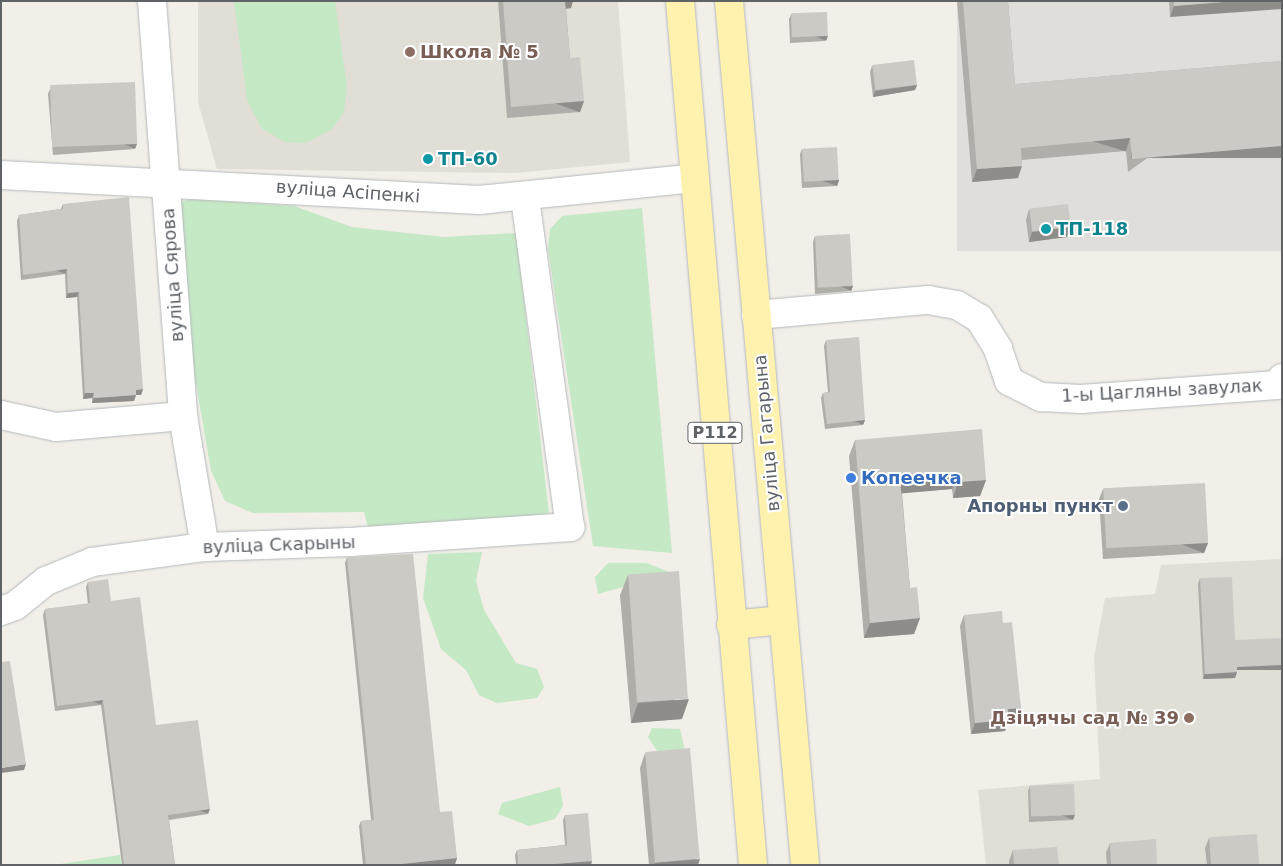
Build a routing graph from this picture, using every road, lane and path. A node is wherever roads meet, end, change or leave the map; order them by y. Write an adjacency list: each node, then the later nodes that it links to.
1 (152, 1): 6 (street, вуліца Сярова)
2 (680, 1): 5 (main road, Р112)
3 (729, 1): 8 (main road, вуліца Гагарына / Р112)
4 (1, 175): 6 (street, вуліца Асіпенкі)
5 (695, 178): 7 (street, вуліца Асіпенкі); 15 (main road, Р112)
6 (167, 181): 7 (street, вуліца Асіпенкі); 11 (street, вуліца Сярова)
7 (525, 197): 12 (street, вуліца Скарыны)
8 (756, 315): 9 (street, 1-ы Цагляны завулак); 14 (main road, вуліца Гагарына / Р112)
9 (1280, 385)
10 (1, 415): 11 (street)
11 (183, 416): 12 (street, вуліца Сярова)
12 (205, 547): 13 (street, вуліца Скарыны)
13 (1, 611)
14 (783, 620): 15 (main road); 17 (main road, вуліца Гагарына / Р112)
15 (731, 625): 16 (main road, Р112)
16 (753, 865)
17 (805, 865)

